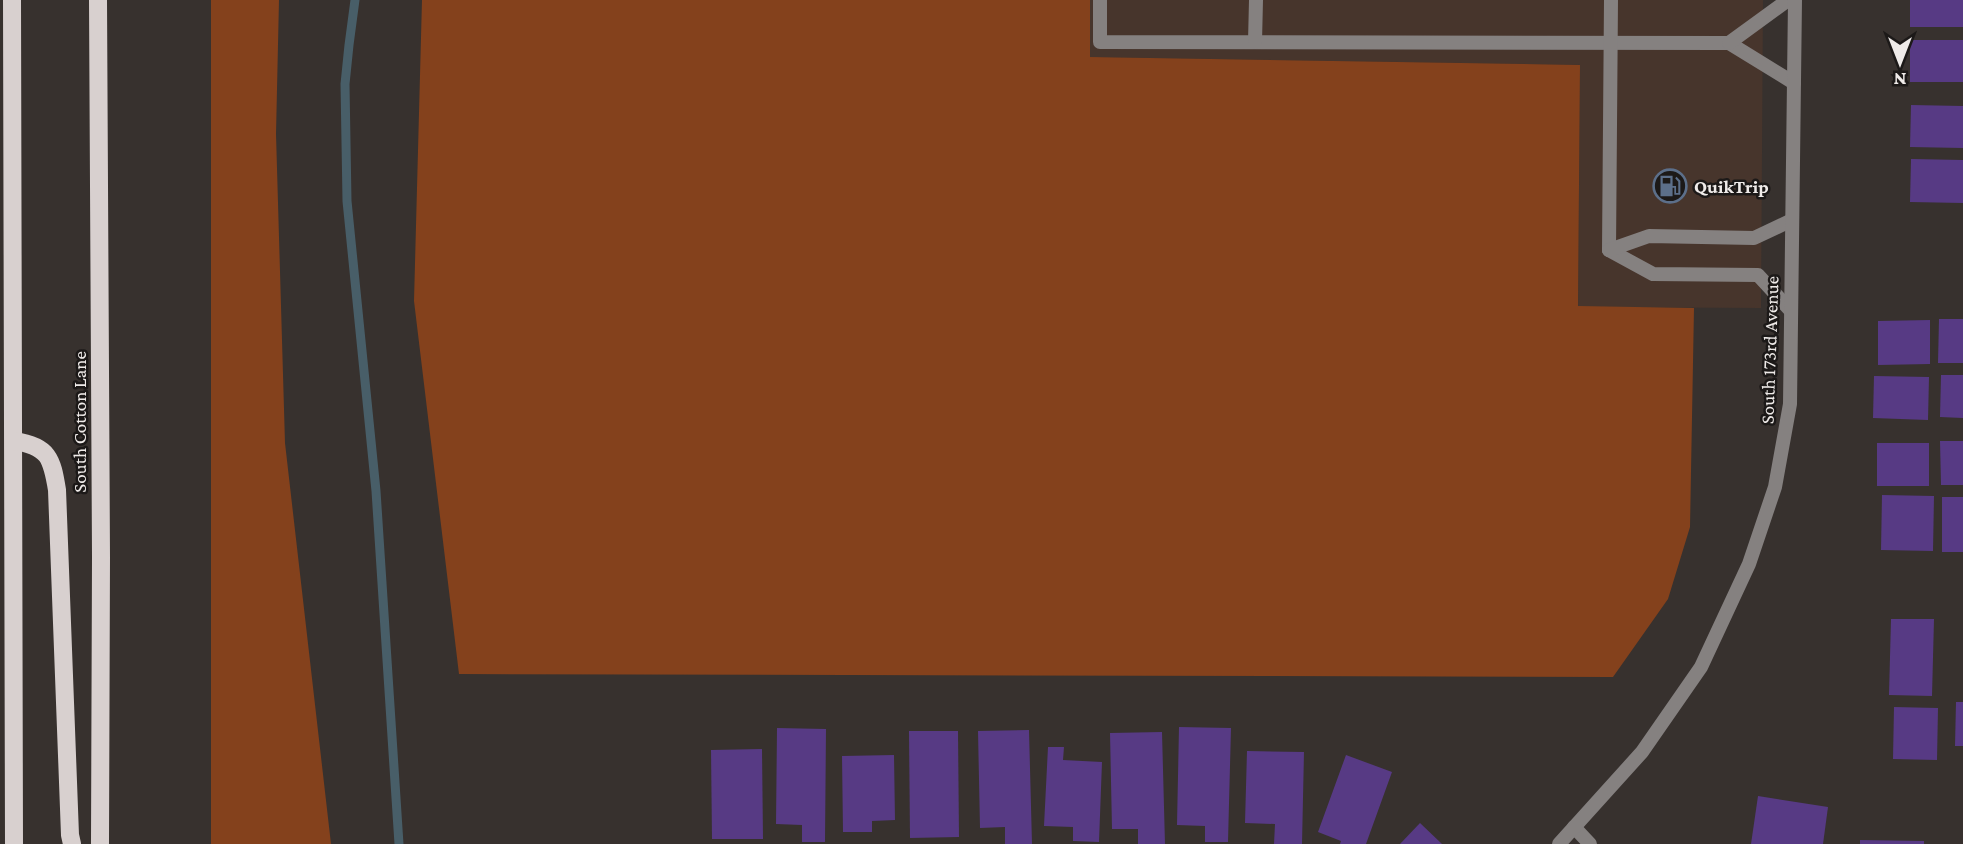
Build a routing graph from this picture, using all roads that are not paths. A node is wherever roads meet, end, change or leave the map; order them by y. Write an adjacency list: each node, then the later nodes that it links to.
1 (12, 0): 15 (main road)
2 (98, 0): 19 (main road, South Cotton Lane)
3 (1100, 0): 8 (street)
4 (1256, 0): 8 (street)
5 (1611, 0): 9 (street)
6 (1788, 0): 10 (street)
7 (1795, 0): 11 (street, South 173rd Avenue)
8 (1255, 43): 9 (street)
9 (1611, 43): 10 (street); 13 (street)
10 (1729, 43): 11 (street)
11 (1794, 83): 12 (street, South 173rd Avenue)
12 (1792, 220): 13 (street); 14 (street, South 173rd Avenue)
13 (1609, 250): 14 (street)
14 (1791, 311): 16 (street, South 173rd Avenue)
15 (14, 442): 17 (main road); 18 (main road)
16 (1574, 827): 20 (street, South 173rd Avenue); 21 (street)
17 (14, 844)
18 (72, 844)
19 (100, 844)
20 (1559, 844)
21 (1590, 844)

